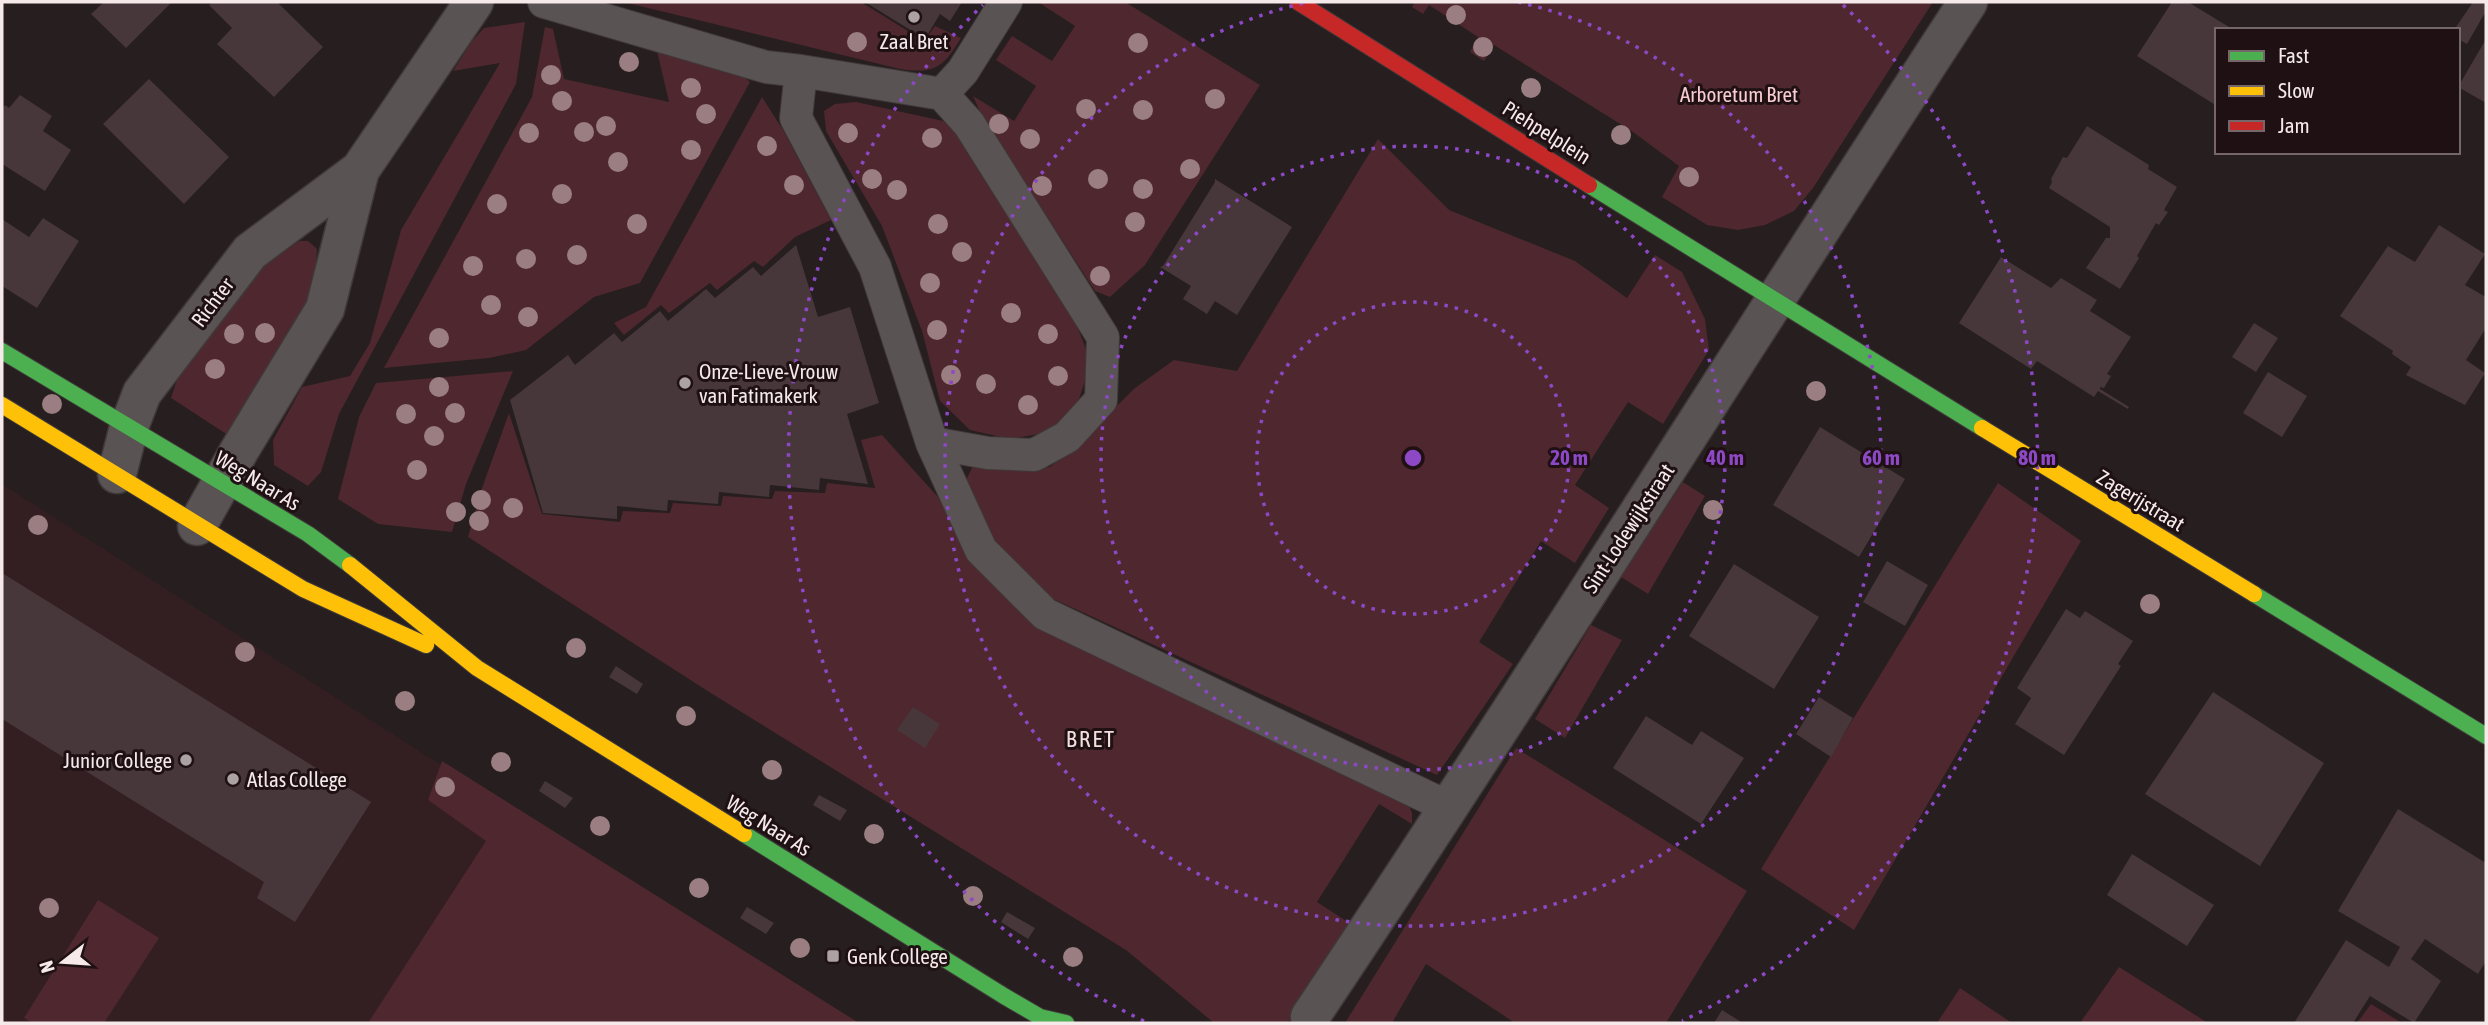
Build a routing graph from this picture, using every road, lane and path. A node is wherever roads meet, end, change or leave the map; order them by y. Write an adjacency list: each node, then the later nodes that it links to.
1 (474, 2): 8 (street, Richter)
2 (544, 2): 6 (lane)
3 (1006, 2): 7 (lane)
4 (1298, 2): 9 (main road, Piehpelplein)
5 (1968, 2): 9 (street, Sint-Lodewijkstraat)
6 (801, 71): 7 (lane); 13 (lane)
7 (942, 93): 13 (lane)
8 (360, 170): 12 (street, Richter); 15 (street, Richter)
9 (1773, 300): 18 (main road, Zagerijstraat); 19 (street, Sint-Lodewijkstraat)
10 (2, 351): 12 (main road, Weg Naar As)
11 (2, 405): 14 (main road, Weg Naar As)
12 (129, 427): 14 (street, Richter); 15 (main road, Weg Naar As)
13 (932, 443): 19 (lane)
14 (117, 474): 16 (main road, Weg Naar As)
15 (221, 481): 16 (street, Richter); 17 (main road, Weg Naar As)
16 (197, 526): 17 (main road, Weg Naar As)
17 (477, 668): 21 (main road, Weg Naar As)
18 (2486, 736)
19 (1450, 808): 20 (street, Sint-Lodewijkstraat)
20 (1310, 1017)
21 (1042, 1020): 22 (main road, Weg Naar As)
22 (1066, 1023)

